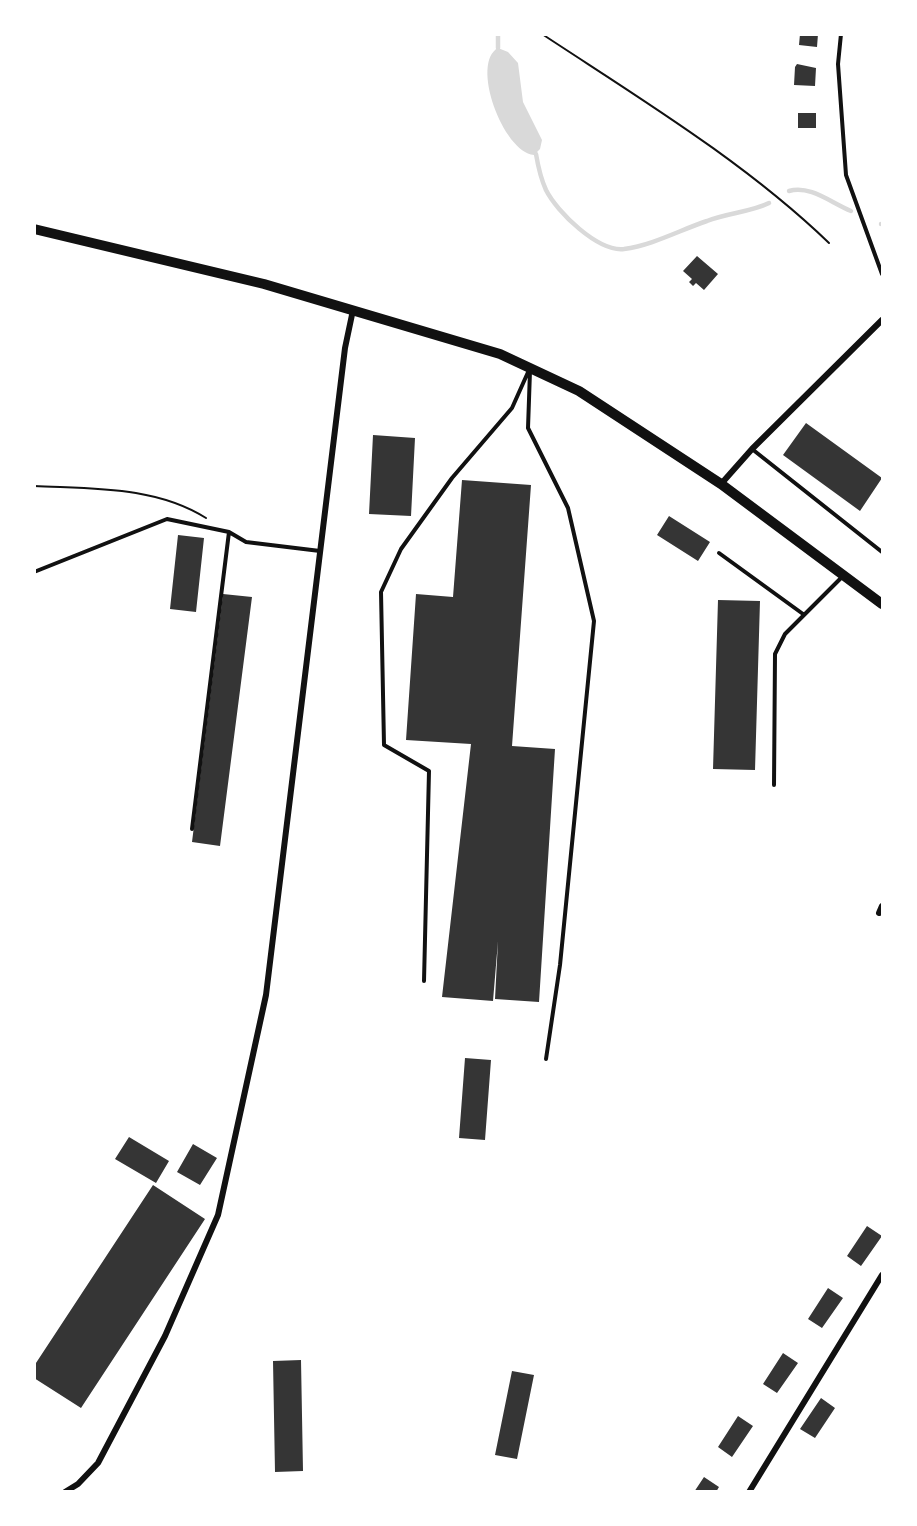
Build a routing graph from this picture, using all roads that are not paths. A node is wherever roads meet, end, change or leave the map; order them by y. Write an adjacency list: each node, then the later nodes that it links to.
1 (841, 34): 3 (lane)
2 (34, 229): 4 (main road)
3 (882, 274)
4 (353, 309): 6 (main road); 10 (street)
5 (882, 320): 7 (street)
6 (530, 367): 8 (main road); 21 (lane); 22 (lane)
7 (752, 449): 8 (street); 11 (lane)
8 (721, 484): 14 (main road)
9 (229, 532): 10 (lane); 13 (lane); 18 (lane)
10 (321, 551): 24 (street)
11 (882, 552)
12 (719, 553): 16 (lane)
13 (34, 572)
14 (844, 575): 15 (main road); 16 (lane)
15 (882, 604)
16 (803, 614): 17 (lane)
17 (774, 785)
18 (192, 829)
19 (882, 906): 20 (street)
20 (879, 913)
21 (423, 981)
22 (546, 1059)
23 (882, 1275): 25 (street)
24 (65, 1491)
25 (749, 1491)

